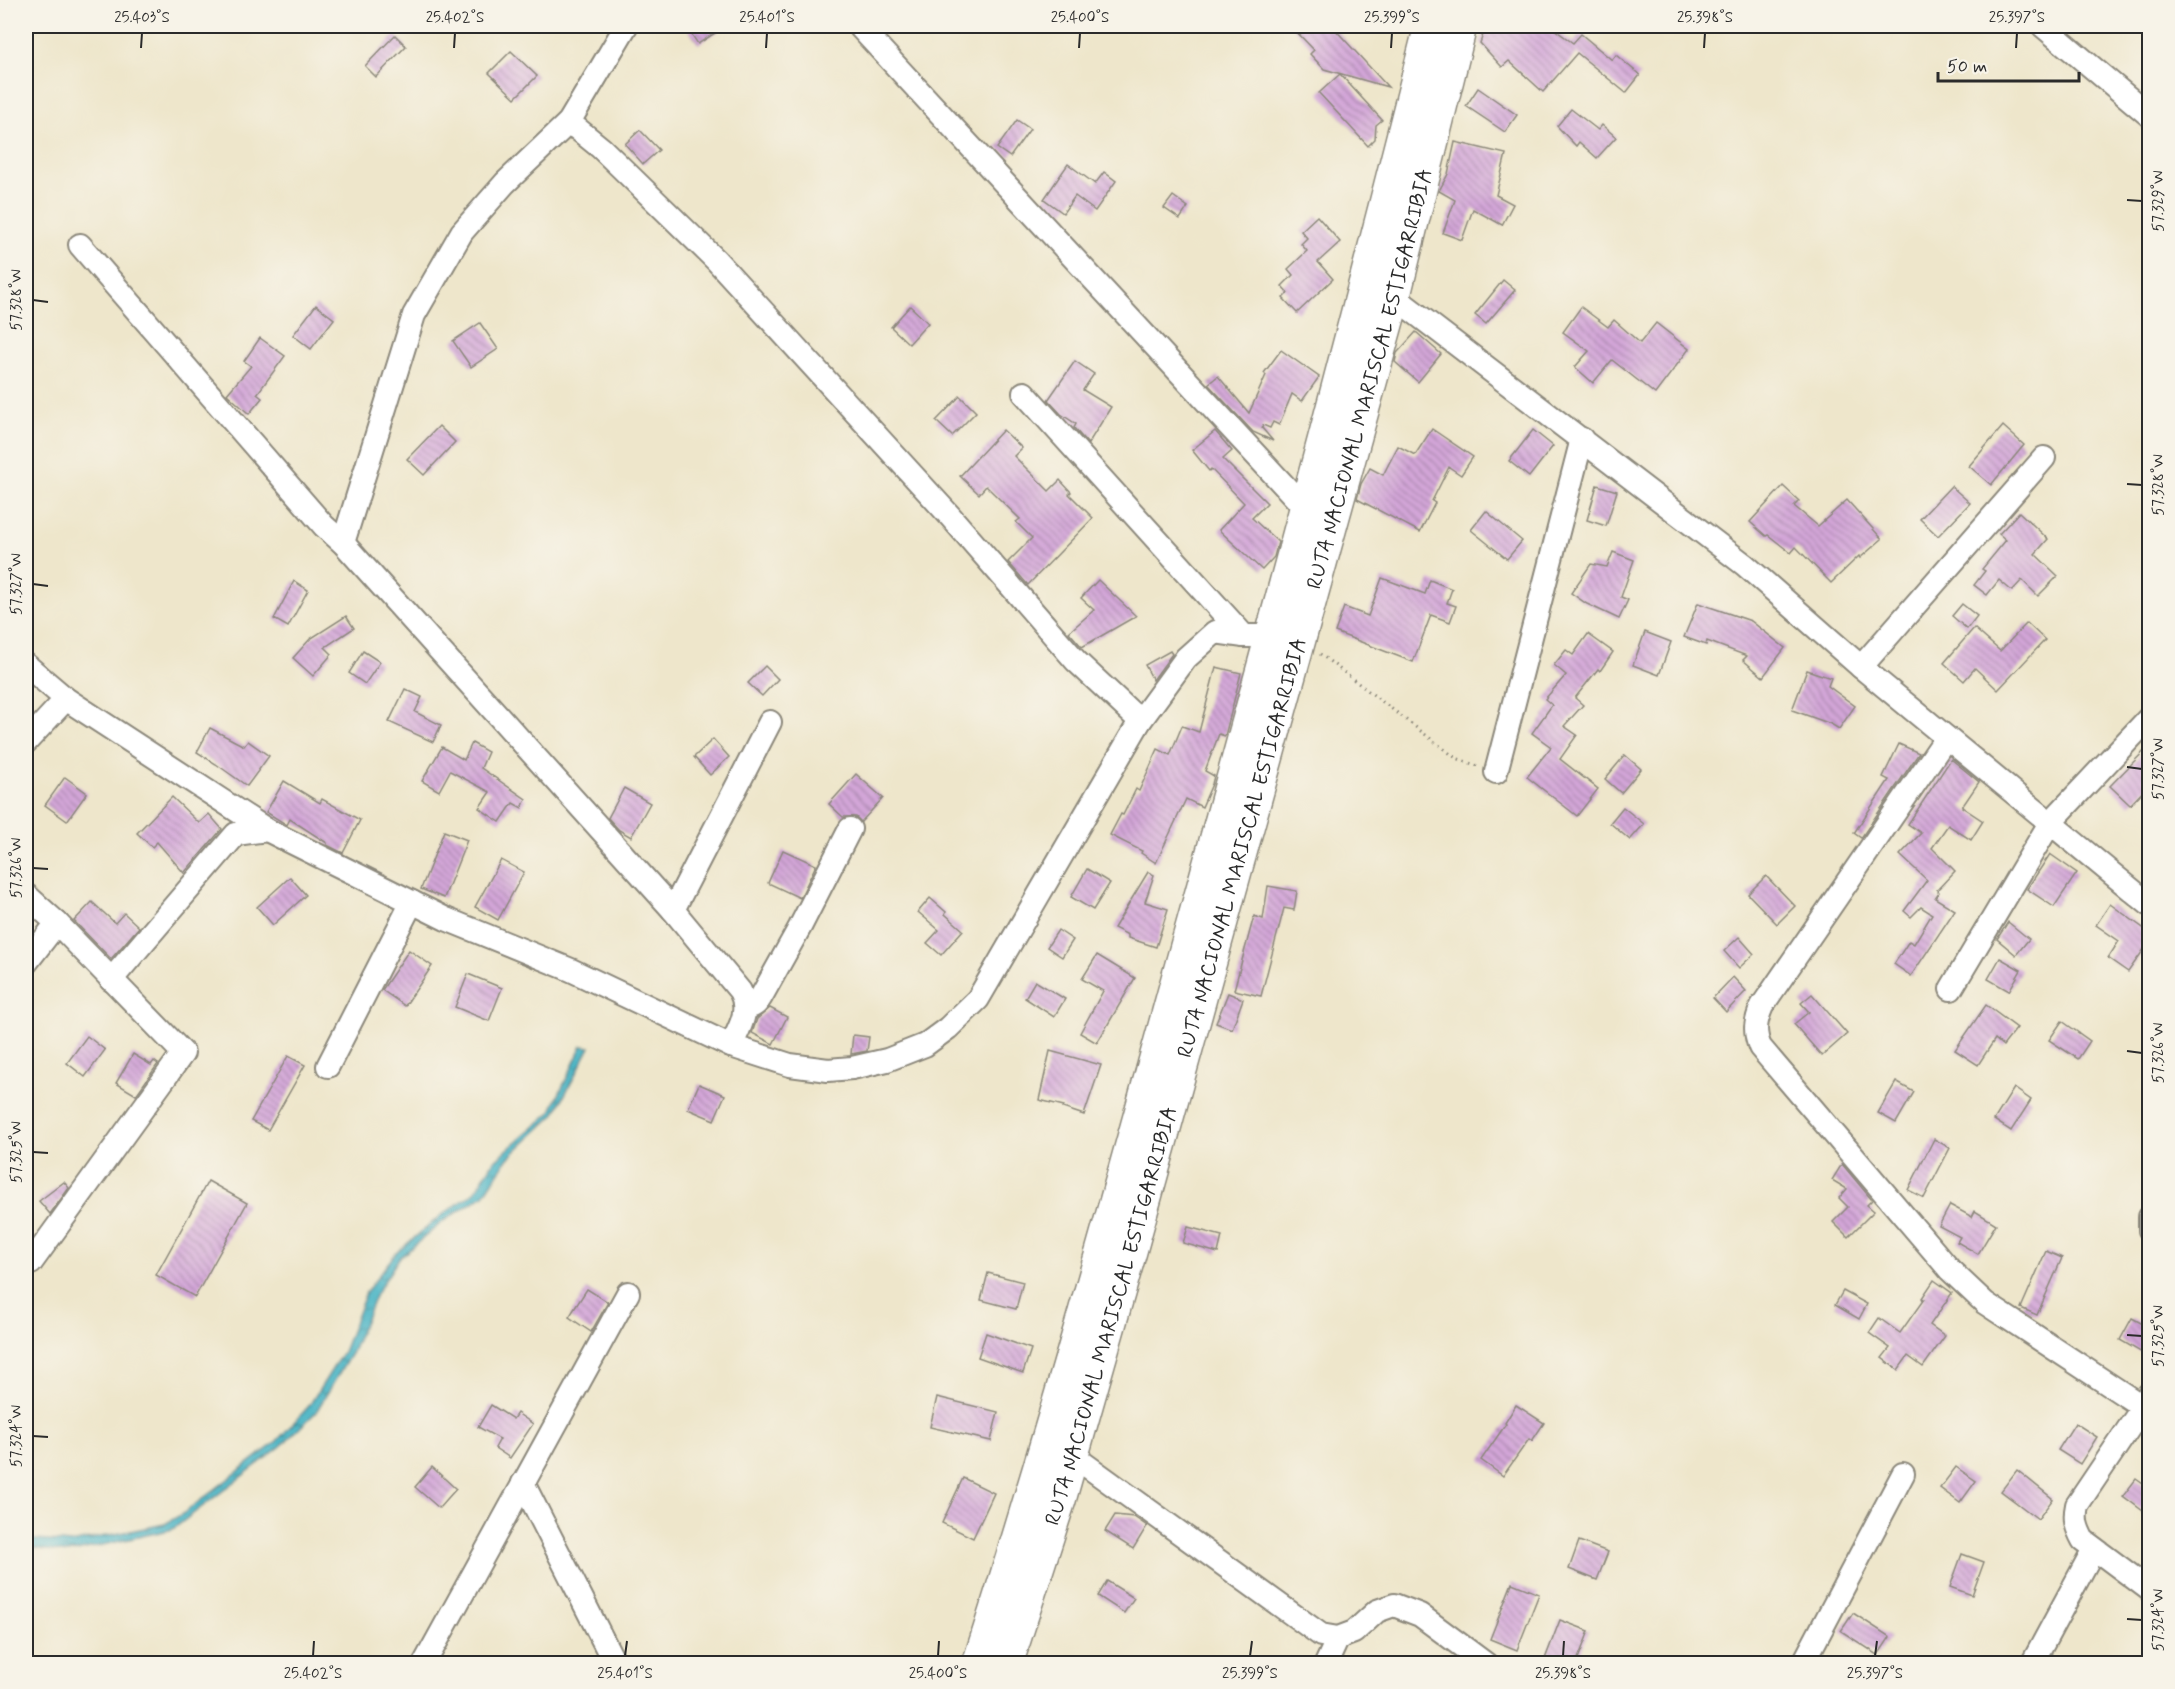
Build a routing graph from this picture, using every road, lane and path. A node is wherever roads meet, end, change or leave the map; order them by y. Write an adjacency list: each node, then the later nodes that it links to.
1 (626, 26): 7 (street)
2 (859, 26): 13 (street)
3 (1431, 26): 9 (highway, RUTA NACIONAL MARISCAL ESTIGARRIBIA)
4 (1460, 26): 9 (highway, RUTA NACIONAL MARISCAL ESTIGARRIBIA)
5 (2043, 26): 6 (street)
6 (2150, 116)
7 (569, 122): 14 (street); 20 (street)
8 (80, 245): 14 (street)
9 (1381, 287): 11 (street); 13 (highway, RUTA NACIONAL MARISCAL ESTIGARRIBIA); 15 (highway, RUTA NACIONAL MARISCAL ESTIGARRIBIA)
10 (1024, 393): 15 (street)
11 (1581, 439): 17 (street); 24 (street)
12 (2044, 458): 17 (street)
13 (1305, 508): 15 (highway, RUTA NACIONAL MARISCAL ESTIGARRIBIA)
14 (344, 543): 31 (street)
15 (1272, 637): 20 (street); 24 (path); 44 (highway, RUTA NACIONAL MARISCAL ESTIGARRIBIA); 52 (highway, RUTA NACIONAL MARISCAL ESTIGARRIBIA)
16 (26, 665): 18 (street)
17 (1861, 668): 22 (street)
18 (66, 699): 23 (street); 27 (street)
19 (2150, 717): 25 (street)
20 (1140, 721): 37 (street)
21 (770, 722): 31 (street)
22 (1946, 738): 25 (street); 43 (street)
23 (26, 742)
24 (1496, 772)
25 (2050, 823): 30 (street); 35 (street)
26 (850, 829): 36 (street)
27 (267, 830): 29 (street); 34 (street)
28 (26, 895): 32 (street)
29 (412, 902): 37 (street); 38 (street)
30 (2150, 905)
31 (673, 910): 36 (street)
32 (57, 923): 33 (street); 34 (street)
33 (26, 963)
34 (111, 980): 41 (street)
35 (1951, 989)
36 (745, 1007): 37 (street)
37 (731, 1046)
38 (328, 1066)
39 (2150, 1216): 40 (street)
40 (2150, 1230)
41 (26, 1258)
42 (628, 1293): 46 (street)
43 (2146, 1400): 47 (street)
44 (1072, 1455): 49 (street); 53 (highway, RUTA NACIONAL MARISCAL ESTIGARRIBIA)
45 (1903, 1474): 56 (street)
46 (523, 1483): 50 (street); 51 (street)
47 (2094, 1549): 48 (street); 57 (street)
48 (2150, 1590)
49 (1338, 1638): 54 (street); 55 (street)
50 (424, 1664)
51 (615, 1664)
52 (979, 1664)
53 (1006, 1664)
54 (1326, 1664)
55 (1486, 1664)
56 (1803, 1664)
57 (2032, 1664)

